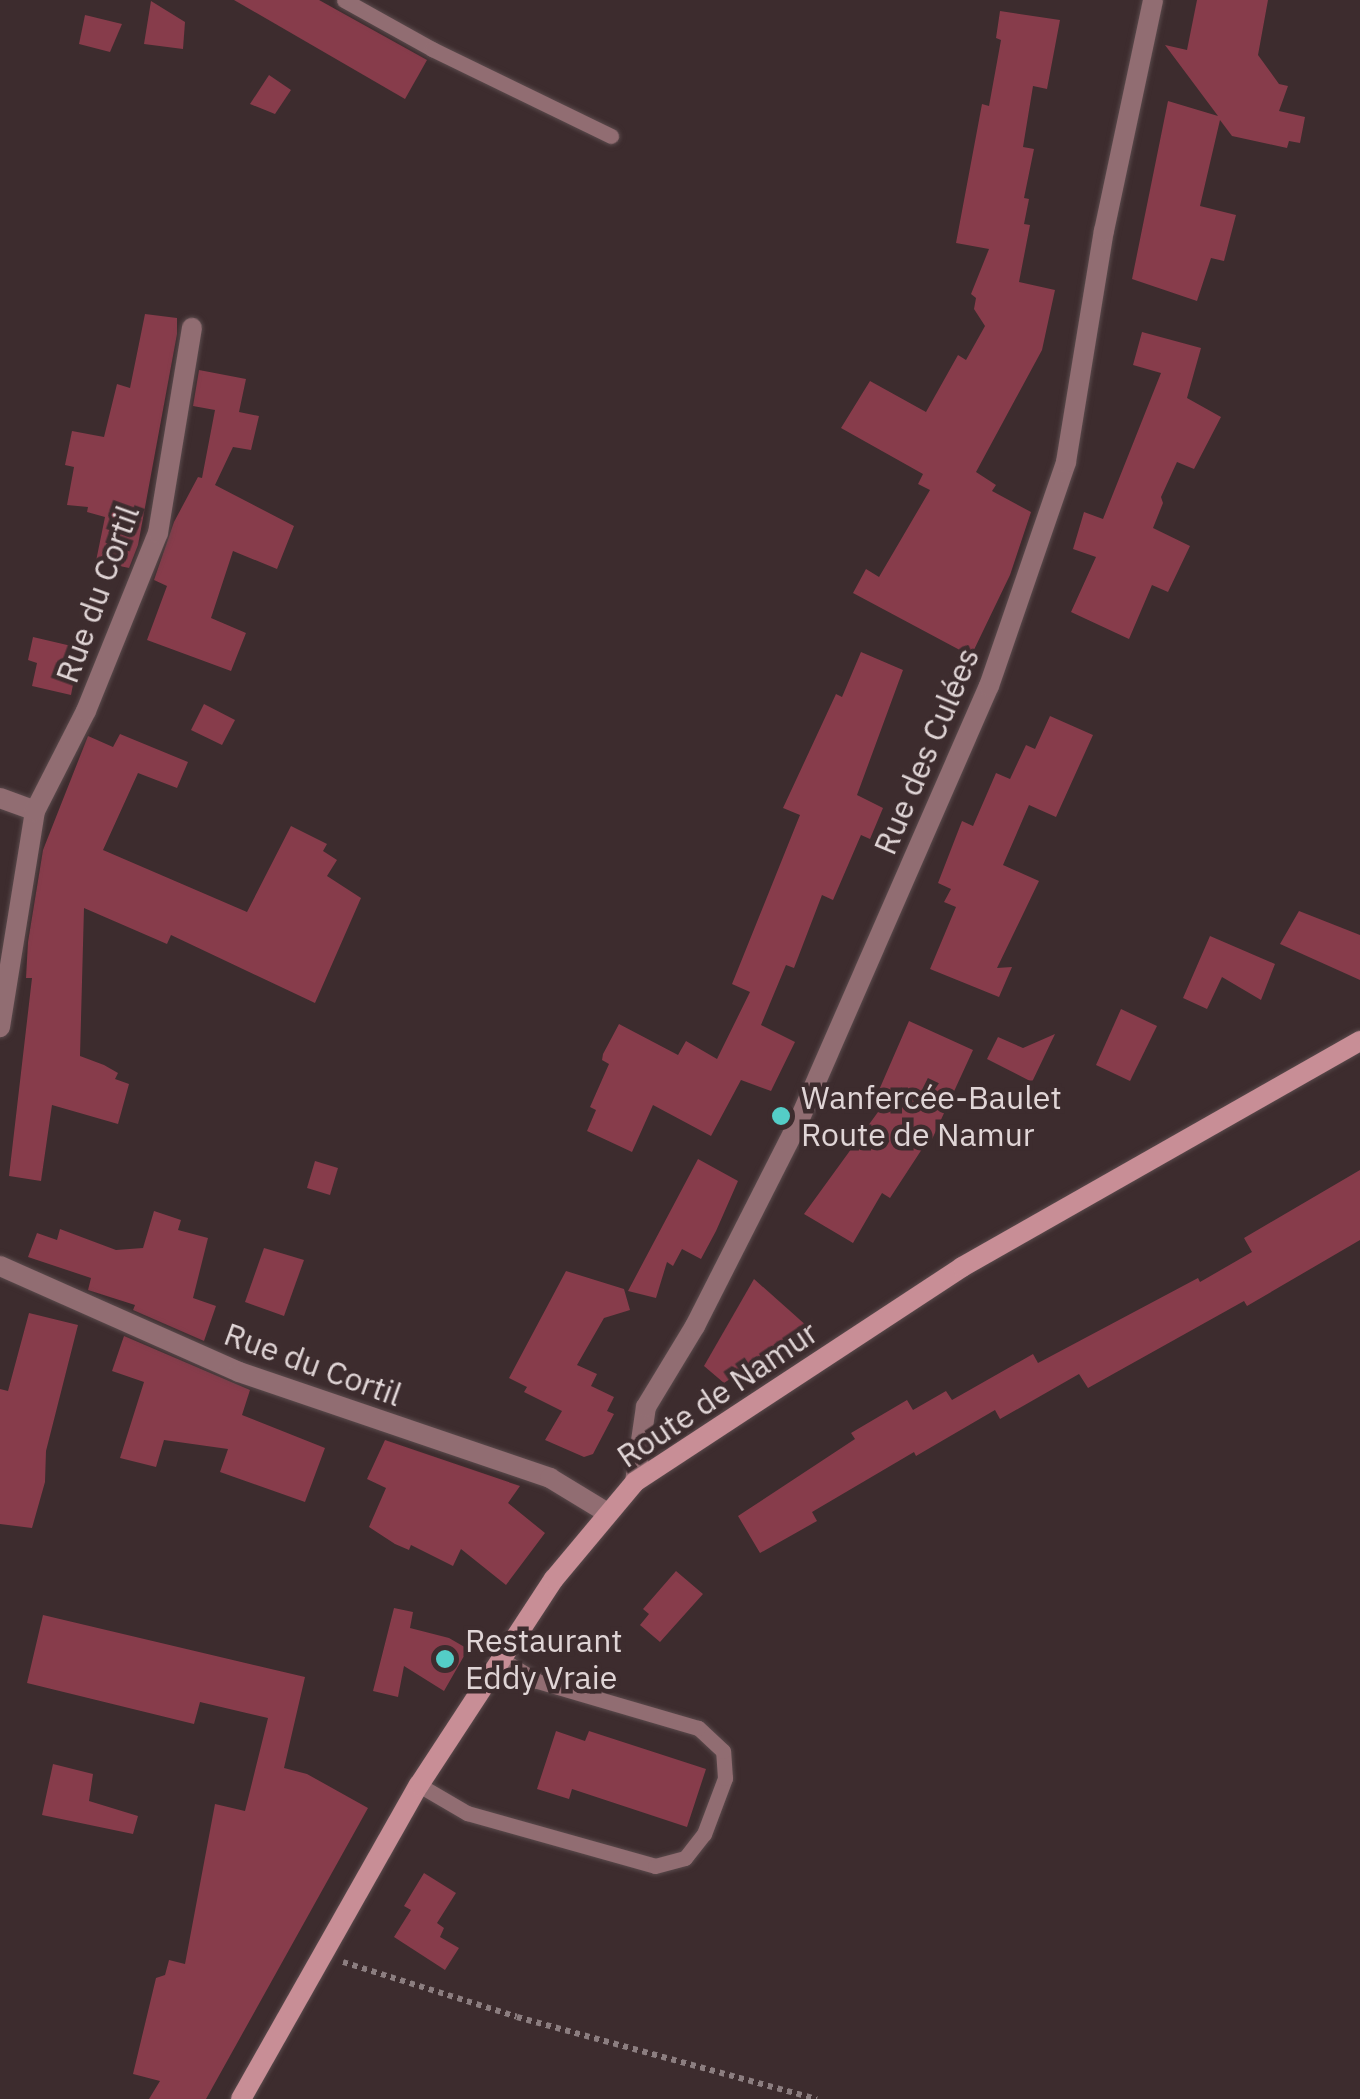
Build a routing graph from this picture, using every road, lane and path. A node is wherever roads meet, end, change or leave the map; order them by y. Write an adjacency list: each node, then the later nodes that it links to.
1 (344, 0): 3 (lane)
2 (1153, 0): 10 (street, Rue des Culées)
3 (611, 136)
4 (192, 328): 6 (street, Rue du Cortil)
5 (0, 798): 6 (street)
6 (35, 811): 7 (street, Rue du Cortil)
7 (0, 1027)
8 (1360, 1041): 10 (main road, Route de Namur)
9 (0, 1266): 11 (street, Rue du Cortil)
10 (635, 1482): 11 (main road, Route de Namur)
11 (606, 1512): 12 (main road, Route de Namur)
12 (502, 1659): 13 (main road, Route de Namur); 13 (lane)
13 (419, 1785): 14 (main road, Route de Namur)
14 (322, 1956): 15 (main road, Route de Namur); 16 (path)
15 (241, 2099)
16 (817, 2099)

